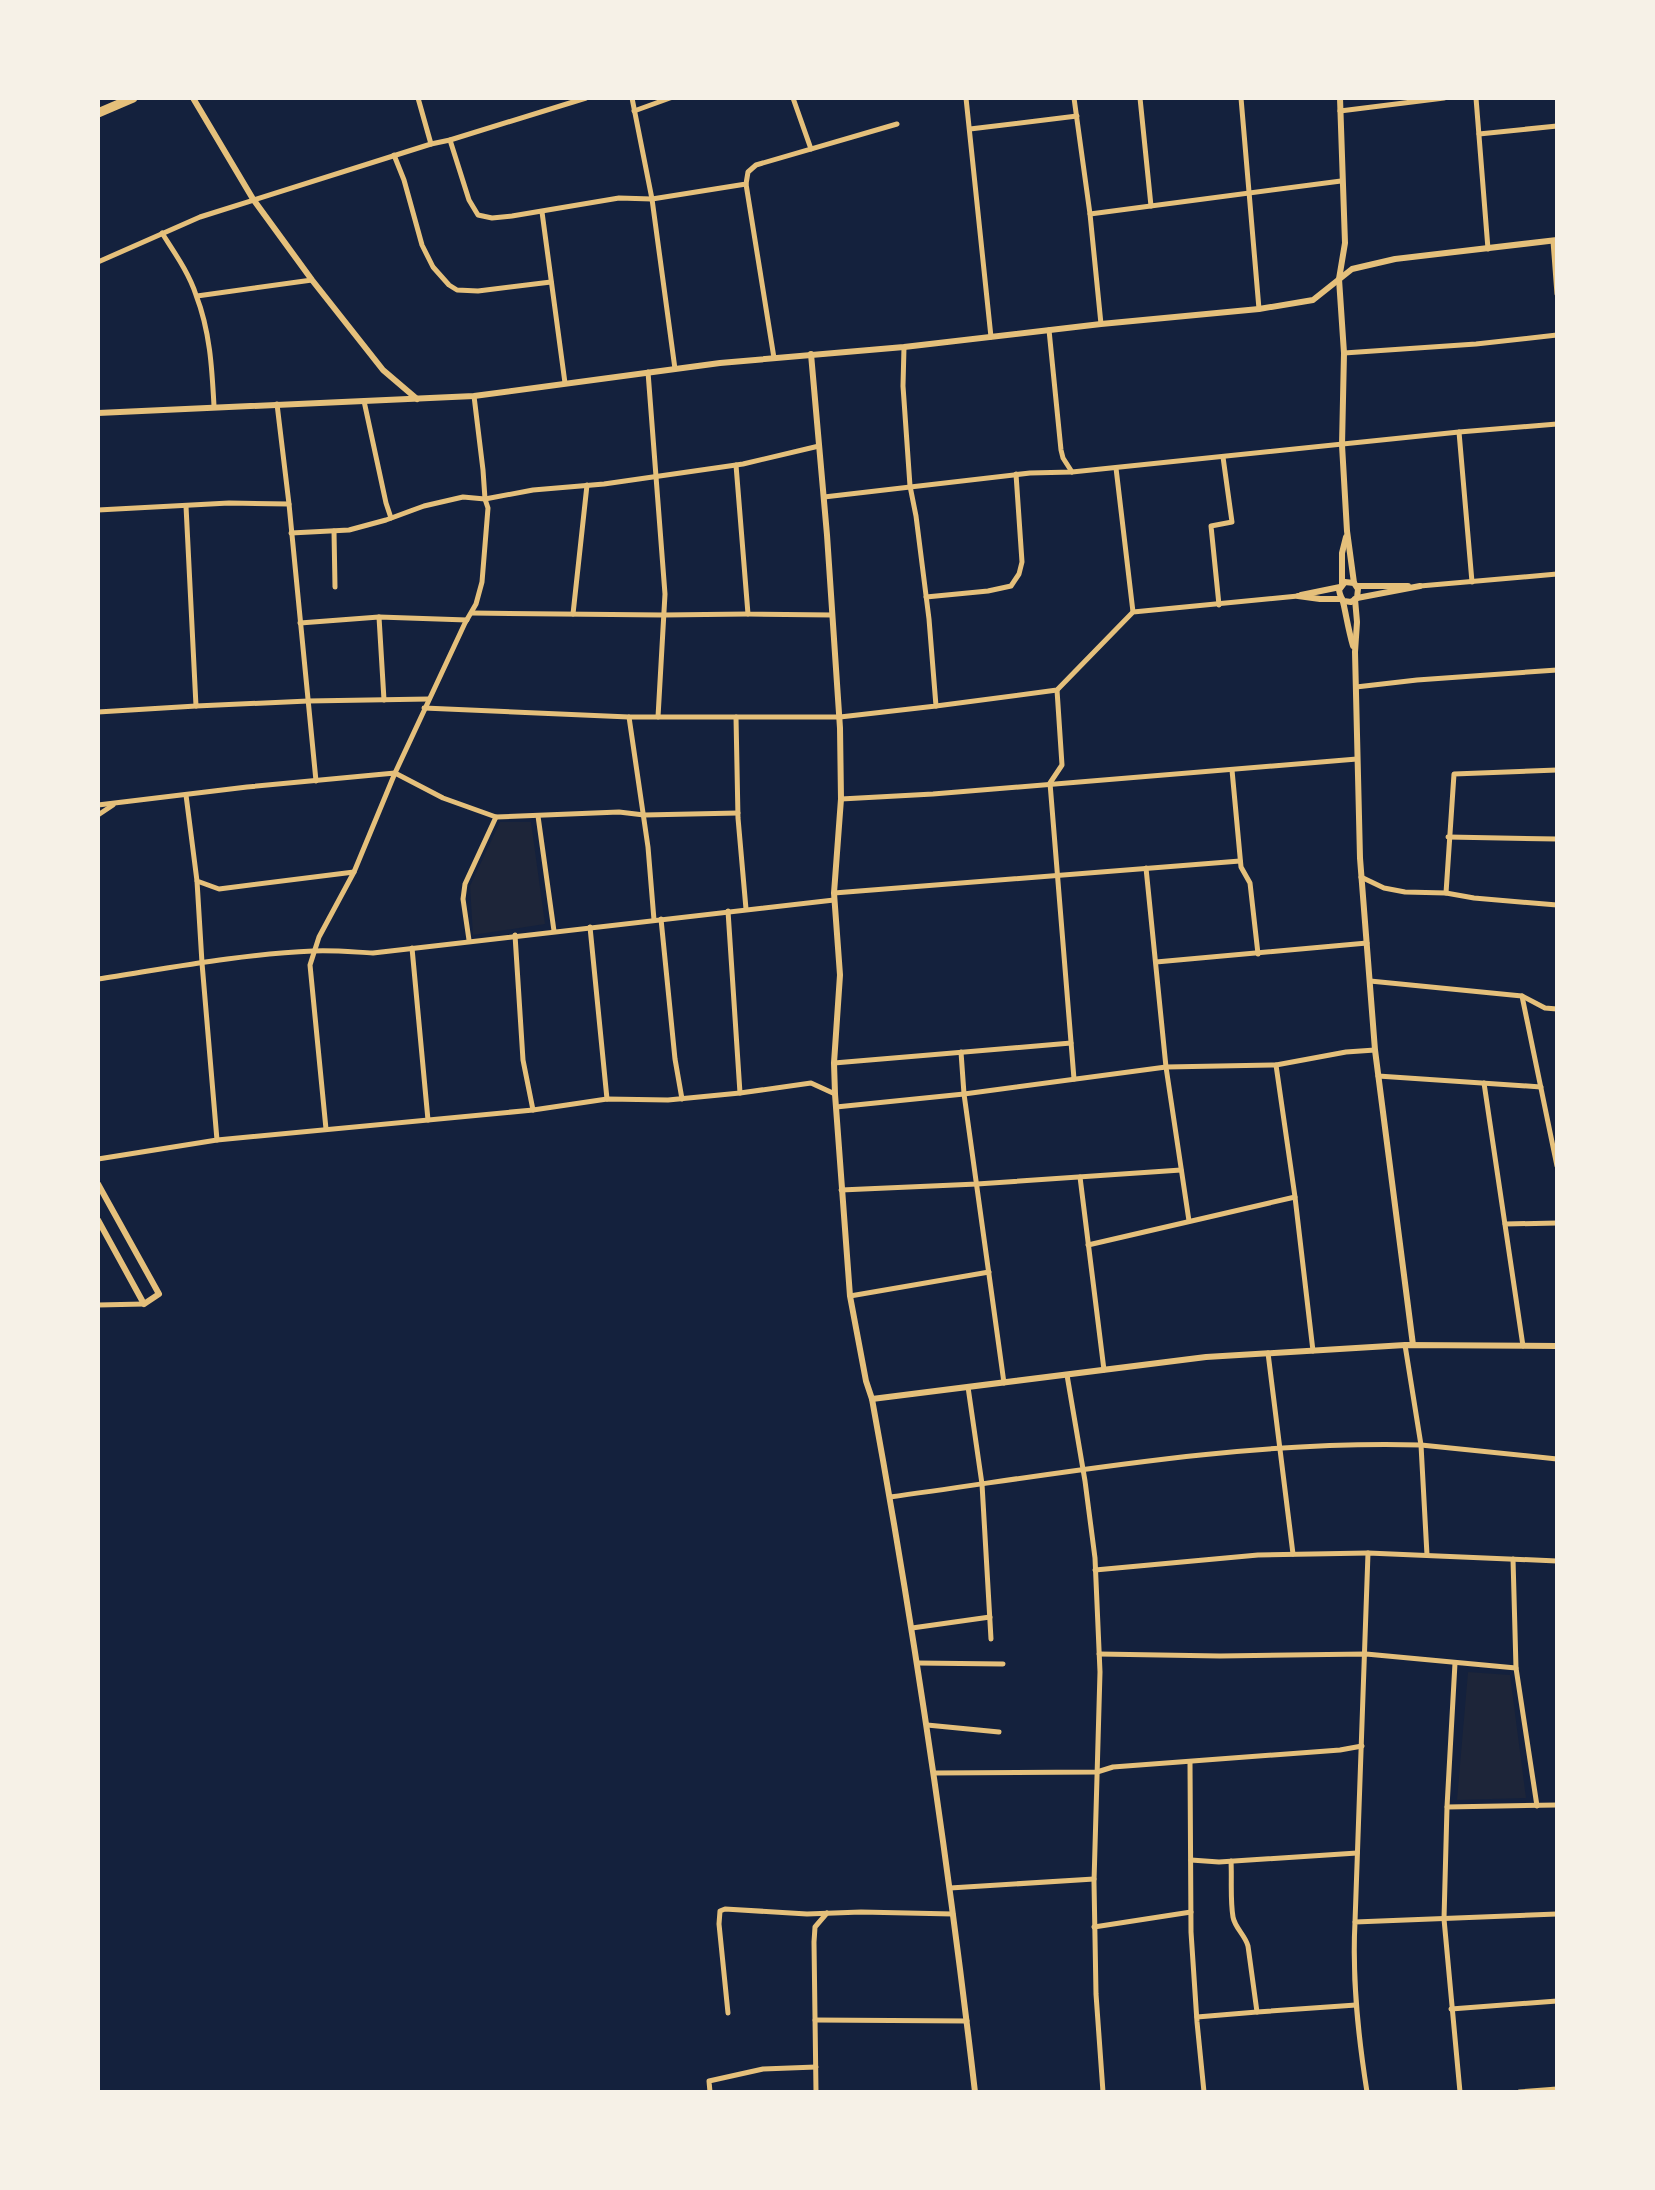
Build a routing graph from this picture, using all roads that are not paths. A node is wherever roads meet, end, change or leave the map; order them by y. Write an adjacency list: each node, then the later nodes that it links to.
1 (133, 98): 17 (highway)
2 (193, 98): 30 (street)
3 (418, 98): 24 (street)
4 (586, 98): 23 (street)
5 (632, 98): 15 (street)
6 (670, 98): 15 (street)
7 (793, 98): 25 (street)
8 (966, 98): 21 (street)
9 (1074, 98): 18 (street)
10 (1140, 98): 32 (street)
11 (1241, 98): 29 (street)
12 (1340, 98): 16 (street)
13 (1444, 98): 16 (street)
14 (1476, 98): 22 (street)
15 (634, 111): 31 (street)
16 (1340, 111): 27 (street)
17 (98, 113)
18 (1077, 116): 21 (street); 34 (street)
19 (897, 124): 25 (street)
20 (1557, 126): 22 (street)
21 (970, 130): 48 (street)
22 (1479, 134): 37 (street)
23 (450, 140): 24 (street); 33 (street)
24 (431, 144): 26 (street)
25 (811, 149): 28 (street)
26 (394, 155): 30 (street); 41 (street)
27 (1342, 181): 29 (street); 39 (street)
28 (746, 184): 31 (street); 52 (street)
29 (1249, 194): 32 (street); 44 (street)
30 (253, 199): 35 (street); 40 (street)
31 (652, 199): 33 (street); 53 (street)
32 (1151, 206): 34 (street)
33 (542, 212): 41 (street)
34 (1090, 214): 45 (street)
35 (162, 233): 38 (street); 43 (street)
36 (1555, 240): 37 (street); 42 (street)
37 (1488, 249): 39 (street)
38 (98, 262)
39 (1339, 279): 44 (street); 50 (street)
40 (312, 280): 43 (street); 57 (street)
41 (551, 282): 55 (street)
42 (1557, 294)
43 (197, 296): 60 (street)
44 (1259, 309): 45 (street)
45 (1101, 324): 46 (street)
46 (1049, 330): 48 (street); 69 (street)
47 (1557, 335): 50 (street)
48 (991, 337): 49 (street)
49 (904, 347): 51 (street); 73 (street)
50 (1344, 353): 64 (street)
51 (811, 355): 52 (street); 65 (street)
52 (774, 358): 53 (street)
53 (675, 369): 54 (street)
54 (648, 372): 55 (street); 71 (street)
55 (565, 383): 56 (street)
56 (474, 396): 57 (street); 75 (street)
57 (417, 399): 58 (street)
58 (364, 401): 59 (street); 79 (street)
59 (277, 404): 60 (street); 76 (street)
60 (214, 406): 61 (street)
61 (98, 413)
62 (1557, 424): 63 (street)
63 (1459, 432): 64 (street); 84 (street)
64 (1342, 444): 66 (street); 81 (street)
65 (819, 446): 67 (street); 74 (street)
66 (1223, 457): 68 (street); 93 (street)
67 (736, 465): 71 (street); 97 (street)
68 (1116, 468): 69 (street); 94 (street)
69 (1072, 472): 70 (street)
70 (1016, 474): 73 (street); 90 (street)
71 (657, 475): 72 (street); 98 (street)
72 (587, 485): 75 (street); 96 (street)
73 (910, 486): 74 (street); 90 (street)
74 (824, 497): 99 (street)
75 (485, 499): 79 (street); 95 (street)
76 (289, 504): 77 (street); 82 (street)
77 (186, 506): 78 (street); 110 (street)
78 (98, 510)
79 (391, 518): 80 (street)
80 (334, 531): 82 (street); 88 (street)
81 (1347, 531): 85 (street); 86 (street)
82 (292, 533): 102 (street)
83 (1557, 574): 84 (street)
84 (1472, 582): 87 (street)
85 (1341, 585): 86 (street); 89 (street); 92 (street)
86 (1356, 585): 87 (street); 91 (street)
87 (1420, 586): 91 (street)
88 (335, 587)
89 (1298, 596): 92 (street); 93 (street)
90 (926, 597): 111 (street)
91 (1356, 599): 92 (street); 103 (street)
92 (1343, 600): 103 (street)
93 (1219, 604): 94 (street)
94 (1133, 612): 106 (street)
95 (472, 613): 96 (street); 101 (street)
96 (573, 614): 98 (street)
97 (748, 614): 98 (street); 99 (street)
98 (663, 615): 115 (street)
99 (832, 615): 117 (street)
100 (379, 617): 101 (street); 102 (street); 109 (street)
101 (467, 620): 107 (street)
102 (300, 623): 108 (street)
103 (1355, 652): 105 (street)
104 (1557, 670): 105 (street)
105 (1356, 687): 118 (street)
106 (1057, 690): 111 (street); 123 (street)
107 (429, 699): 109 (street); 112 (street)
108 (308, 701): 109 (street); 110 (street); 122 (street)
109 (384, 701)
110 (196, 706): 113 (street)
111 (936, 706): 117 (street)
112 (424, 708): 114 (street); 121 (street)
113 (98, 712)
114 (629, 717): 115 (street); 130 (street)
115 (658, 717): 116 (street)
116 (736, 717): 117 (street); 128 (street)
117 (840, 717): 125 (street)
118 (1356, 759): 119 (street); 139 (street)
119 (1232, 770): 123 (street); 135 (street)
120 (1557, 770): 133 (street)
121 (395, 773): 122 (street); 132 (street); 137 (street)
122 (316, 781): 124 (street)
123 (1050, 783): 125 (street); 138 (street)
124 (186, 795): 126 (street); 140 (street)
125 (841, 799): 142 (street)
126 (114, 804): 127 (street); 129 (street)
127 (98, 805)
128 (738, 813): 130 (street); 144 (street)
129 (98, 815)
130 (644, 815): 131 (street); 147 (street)
131 (538, 816): 132 (street); 149 (street)
132 (496, 817): 151 (street)
133 (1448, 837): 134 (street); 141 (street)
134 (1557, 839)
135 (1240, 861): 136 (street); 155 (street)
136 (1146, 868): 138 (street); 156 (street)
137 (354, 872): 140 (street); 154 (street)
138 (1058, 875): 142 (street); 162 (street)
139 (1361, 877): 141 (street); 152 (street)
140 (197, 881): 157 (street)
141 (1446, 892): 143 (street)
142 (834, 897): 144 (street); 165 (street)
143 (1557, 905)
144 (746, 909): 145 (street)
145 (728, 911): 146 (street); 172 (street)
146 (661, 919): 147 (street); 176 (street)
147 (654, 920): 148 (street)
148 (590, 927): 149 (street); 175 (street)
149 (554, 931): 150 (street)
150 (515, 935): 151 (street); 178 (street)
151 (469, 940): 153 (street)
152 (1367, 943): 155 (street); 159 (street)
153 (412, 948): 154 (street); 179 (street)
154 (314, 951): 157 (street); 180 (street)
155 (1258, 954): 156 (street)
156 (1156, 962): 167 (street)
157 (201, 963): 158 (street); 181 (street)
158 (98, 979)
159 (1370, 981): 160 (street); 163 (street)
160 (1522, 996): 161 (street); 171 (street)
161 (1557, 1009)
162 (1071, 1043): 164 (street); 169 (street)
163 (1375, 1050): 166 (street); 168 (street)
164 (961, 1052): 165 (street); 174 (street)
165 (834, 1063): 173 (street)
166 (1276, 1065): 167 (street); 189 (street)
167 (1167, 1067): 169 (street); 184 (street)
168 (1378, 1076): 170 (street); 199 (street)
169 (1074, 1079): 174 (street)
170 (1484, 1083): 171 (street); 193 (street)
171 (1541, 1087): 183 (street)
172 (740, 1093): 173 (street); 176 (street)
173 (835, 1094): 177 (street)
174 (964, 1094): 177 (street); 187 (street)
175 (607, 1099): 176 (street); 178 (street)
176 (682, 1099)
177 (836, 1107): 188 (street)
178 (533, 1110): 179 (street)
179 (428, 1120): 180 (street)
180 (326, 1129): 181 (street)
181 (217, 1140): 182 (street)
182 (98, 1159)
183 (1557, 1166)
184 (1181, 1170): 185 (street); 191 (street)
185 (1080, 1177): 187 (street); 194 (street)
186 (98, 1184): 197 (street)
187 (977, 1184): 188 (street); 195 (street)
188 (841, 1190): 196 (street)
189 (1295, 1197): 191 (street); 202 (street)
190 (98, 1220): 197 (street)
191 (1189, 1221): 194 (street)
192 (1557, 1223): 193 (street)
193 (1505, 1224): 200 (street)
194 (1088, 1245): 204 (street)
195 (989, 1272): 196 (street); 206 (street)
196 (850, 1296): 208 (street)
197 (144, 1304): 198 (street)
198 (98, 1305)
199 (1409, 1345): 200 (street); 202 (street); 209 (street)
200 (1523, 1346): 201 (street)
201 (1557, 1346)
202 (1313, 1351): 203 (street)
203 (1268, 1353): 204 (street); 210 (street)
204 (1104, 1370): 205 (street)
205 (1067, 1375): 206 (street); 212 (street)
206 (1004, 1383): 207 (street)
207 (968, 1387): 208 (street); 213 (street)
208 (872, 1399): 214 (street)
209 (1421, 1445): 210 (street); 211 (street); 217 (street)
210 (1279, 1450): 212 (street); 216 (street)
211 (1557, 1459)
212 (1083, 1470): 213 (street); 220 (street)
213 (982, 1484): 214 (street); 221 (street)
214 (890, 1497): 222 (street)
215 (1368, 1553): 216 (street); 217 (street); 225 (street)
216 (1293, 1554): 220 (street)
217 (1427, 1555): 218 (street)
218 (1513, 1559): 219 (street); 229 (street)
219 (1557, 1561)
220 (1095, 1570): 224 (street)
221 (990, 1617): 222 (street); 223 (street)
222 (912, 1628): 226 (street)
223 (991, 1639)
224 (1099, 1654): 225 (street); 234 (street)
225 (1366, 1654): 227 (street); 232 (street)
226 (917, 1663): 228 (street); 230 (street)
227 (1455, 1663): 229 (street); 238 (street)
228 (1003, 1664)
229 (1516, 1668): 237 (street)
230 (927, 1725): 231 (street); 235 (street)
231 (999, 1732)
232 (1362, 1746): 233 (street); 239 (street)
233 (1190, 1762): 234 (street); 240 (street)
234 (1097, 1772): 235 (street); 242 (street)
235 (934, 1773): 243 (street)
236 (1557, 1805): 237 (street)
237 (1537, 1806): 238 (street)
238 (1447, 1807): 248 (street)
239 (1357, 1853): 241 (street); 249 (street)
240 (1191, 1860): 241 (street); 244 (street)
241 (1231, 1861): 254 (street)
242 (1094, 1879): 243 (street); 250 (street)
243 (950, 1888): 246 (street)
244 (1191, 1912): 250 (street); 256 (street)
245 (827, 1913): 246 (street); 255 (street); 257 (street)
246 (953, 1914): 258 (street)
247 (1557, 1914): 248 (street)
248 (1444, 1919): 249 (street); 253 (street)
249 (1355, 1922): 252 (street)
250 (1094, 1927): 264 (street)
251 (1557, 2001): 253 (street)
252 (1356, 2005): 254 (street); 266 (street)
253 (1451, 2009): 267 (street)
254 (1257, 2012): 256 (street)
255 (728, 2013)
256 (1197, 2017): 265 (street)
257 (815, 2020): 258 (street); 259 (street)
258 (967, 2021): 263 (street)
259 (816, 2067): 261 (street); 262 (street)
260 (1557, 2089): 268 (street)
261 (710, 2092)
262 (816, 2092)
263 (975, 2092)
264 (1103, 2092)
265 (1205, 2092)
266 (1367, 2092)
267 (1460, 2092)
268 (1519, 2092)

